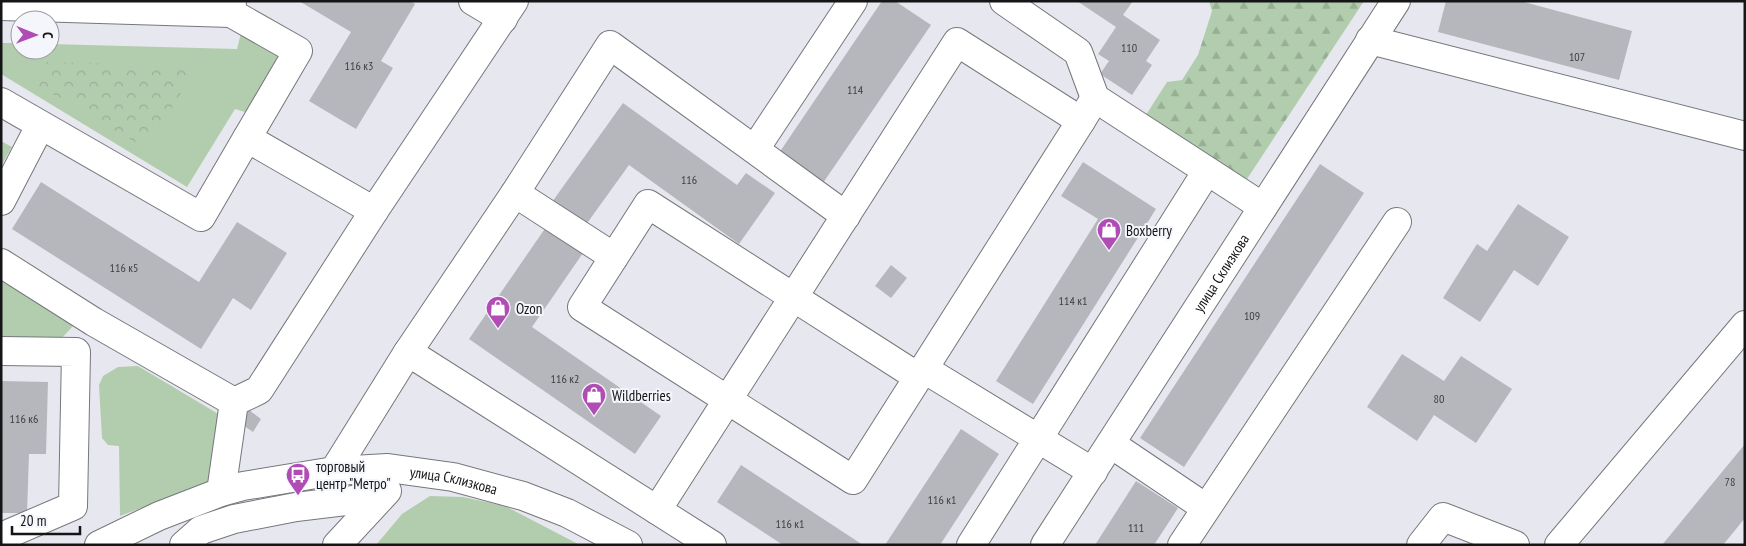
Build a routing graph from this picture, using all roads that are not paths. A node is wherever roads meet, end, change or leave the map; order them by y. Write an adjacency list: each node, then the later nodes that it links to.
1 (473, 1): 7 (street)
2 (853, 1): 15 (street)
3 (1004, 1): 9 (street)
4 (1396, 1): 8 (street, улица Склизкова)
5 (1, 6): 6 (street)
6 (232, 7): 14 (street)
7 (508, 10): 20 (street)
8 (1370, 40): 13 (street); 19 (street, улица Склизкова)
9 (1095, 98): 11 (street); 16 (street)
10 (1, 102): 12 (street)
11 (1081, 121): 21 (street); 31 (street)
12 (40, 126): 14 (street); 18 (street)
13 (1745, 136)
14 (247, 138): 20 (street)
15 (755, 148): 17 (street); 21 (street)
16 (1207, 171): 19 (street); 34 (street)
17 (514, 193): 23 (street); 30 (street)
18 (1, 201)
19 (1263, 207): 35 (street, улица Склизкова)
20 (374, 211): 33 (street)
21 (846, 216): 25 (street)
22 (1397, 222): 41 (street)
23 (614, 257): 25 (street); 32 (street)
24 (1, 263): 26 (street)
25 (794, 297): 31 (street); 32 (street)
26 (94, 322): 29 (street); 33 (street)
27 (1745, 325): 54 (street)
28 (1, 351): 29 (street)
29 (76, 352): 43 (street)
30 (408, 352): 37 (street); 42 (street)
31 (921, 373): 32 (street); 34 (street)
32 (727, 401): 42 (street)
33 (234, 402): 39 (street)
34 (1038, 439): 38 (street); 49 (street)
35 (1111, 444): 38 (street, улица Склизкова); 41 (street)
36 (406, 470): 37 (street, улица Склизкова); 40 (street); 47 (street, улица Склизкова)
37 (334, 471): 39 (street, улица Склизкова)
38 (1093, 472): 50 (street, улица Склизкова)
39 (221, 492): 44 (street, улица Склизкова)
40 (379, 499): 45 (street); 46 (street)
41 (1206, 508): 51 (street)
42 (657, 510): 48 (street)
43 (1, 536)
44 (99, 545)
45 (184, 545)
46 (337, 545)
47 (628, 545)
48 (712, 545)
49 (971, 545)
50 (1045, 545)
51 (1182, 545)
52 (1421, 545): 53 (street)
53 (1515, 545)
54 (1559, 545)

